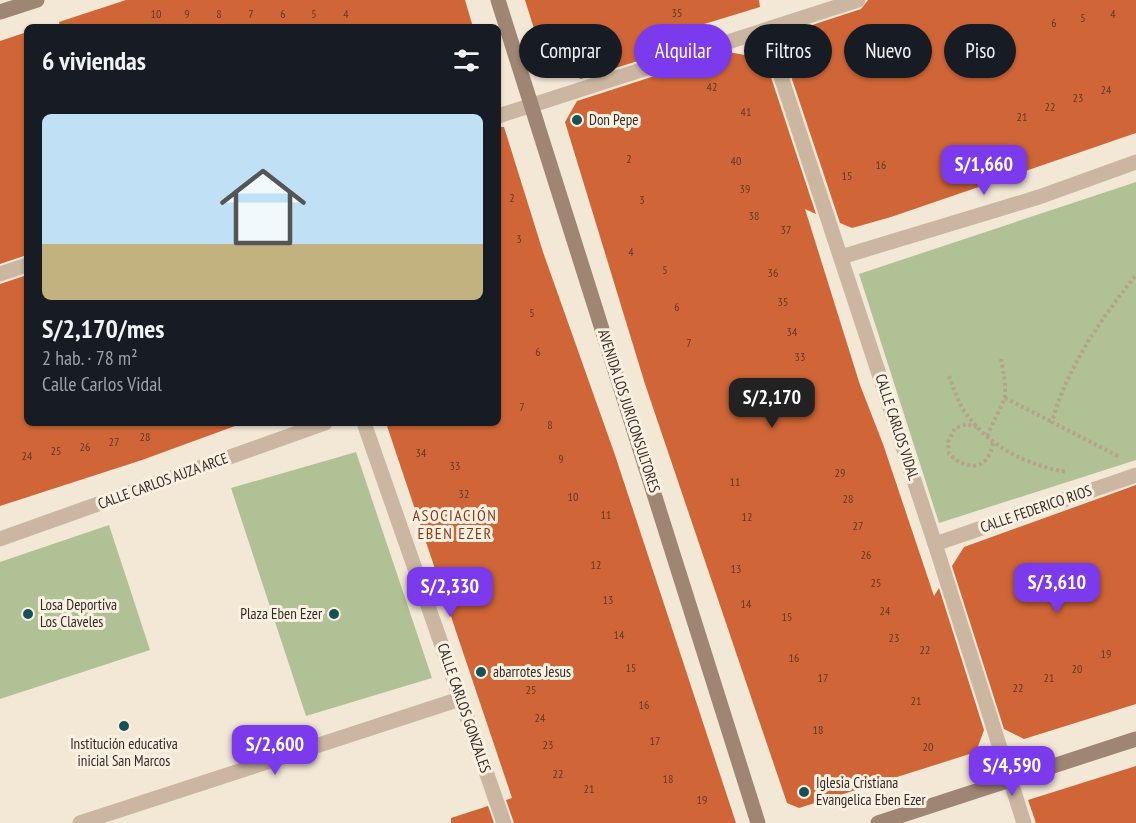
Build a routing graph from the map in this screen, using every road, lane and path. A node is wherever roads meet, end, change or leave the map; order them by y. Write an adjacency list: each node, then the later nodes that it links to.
1 (37, 0): 4 (street)
2 (498, 0): 8 (street, AVENIDA LOS JURICONSULTORES)
3 (858, 0): 5 (street)
4 (0, 12)
5 (787, 24)
6 (744, 38): 8 (street)
7 (782, 78): 11 (street, CALLE CARLOS VIDAL)
8 (532, 105): 9 (street); 33 (street, AVENIDA LOS JURICONSULTORES)
9 (501, 115)
10 (1136, 162): 11 (street)
11 (841, 256): 27 (street, CALLE CARLOS VIDAL)
12 (24, 266): 13 (street)
13 (0, 274)
14 (1136, 275): 18 (path)
15 (1000, 359): 17 (path)
16 (949, 376): 21 (path)
17 (1005, 398): 18 (path); 22 (path)
18 (1052, 422): 24 (path)
19 (317, 426): 26 (street, CALLE CARLOS AUZA ARCE)
20 (365, 426): 28 (street, CALLE CARLOS GONZALES)
21 (977, 427): 22 (path); 23 (path)
22 (987, 436): 23 (path)
23 (993, 442): 25 (path)
24 (1136, 475): 25 (street, CALLE FEDERICO RIOS)
25 (1093, 489): 27 (street, CALLE FEDERICO RIOS)
26 (0, 539)
27 (935, 544): 30 (street, CALLE CARLOS VIDAL)
28 (460, 699): 31 (street); 32 (street, CALLE CARLOS GONZALES)
29 (1136, 739): 30 (street)
30 (1010, 780): 34 (street); 35 (street, CALLE CARLOS VIDAL)
31 (80, 823)
32 (504, 823)
33 (758, 823)
34 (878, 823)
35 (1024, 823)

